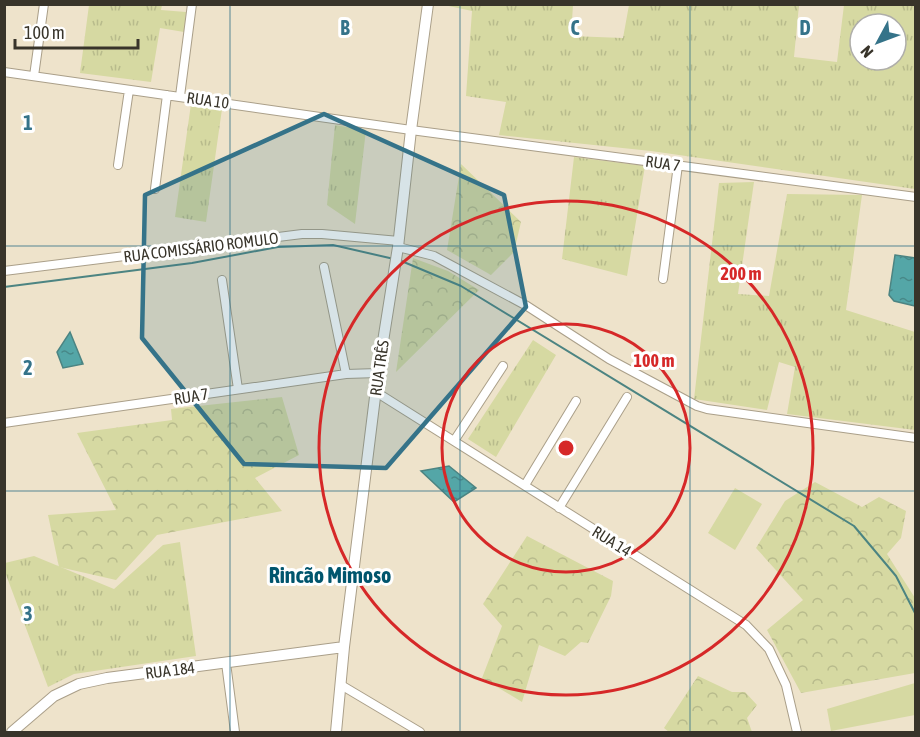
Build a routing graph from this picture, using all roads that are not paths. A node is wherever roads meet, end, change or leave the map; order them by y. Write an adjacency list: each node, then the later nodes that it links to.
1 (44, 4): 5 (street)
2 (192, 4): 8 (street)
3 (428, 4): 9 (main road, RUA TRÊS)
4 (4, 72): 5 (street, RUA 10)
5 (34, 76): 6 (street, RUA 10)
6 (129, 90): 7 (street, RUA 10); 10 (street)
7 (167, 95): 8 (street, RUA 10); 12 (street)
8 (180, 96): 9 (street, RUA 10)
9 (411, 130): 11 (street, RUA 7); 14 (main road, RUA TRÊS)
10 (118, 165)
11 (678, 165): 13 (street, RUA 7); 17 (street)
12 (155, 189)
13 (915, 197)
14 (398, 244): 16 (street, RUA COMISSÁRIO ROMULO); 20 (main road, RUA TRÊS); 27 (street, RUA COMISSÁRIO ROMULO)
15 (324, 267): 21 (street)
16 (4, 271)
17 (663, 279)
18 (222, 280): 22 (street)
19 (503, 366): 28 (street)
20 (378, 373): 21 (street, RUA 7); 23 (main road, RUA TRÊS)
21 (346, 374): 22 (street, RUA 7)
22 (238, 389): 26 (street, RUA 7)
23 (376, 392): 28 (street, RUA 14); 31 (main road, RUA TRÊS)
24 (627, 397): 30 (street)
25 (576, 401): 29 (street)
26 (4, 423)
27 (915, 438)
28 (454, 441): 29 (street, RUA 14)
29 (525, 485): 30 (street, RUA 14)
30 (559, 508): 38 (street, RUA 14)
31 (344, 647): 32 (main road, RUA 184); 33 (main road, RUA TRÊS)
32 (226, 663): 34 (main road, RUA 184); 35 (street)
33 (341, 685): 36 (main road, RUA TRÊS); 37 (street)
34 (12, 732)
35 (235, 732)
36 (336, 732)
37 (420, 732)
38 (797, 732)

